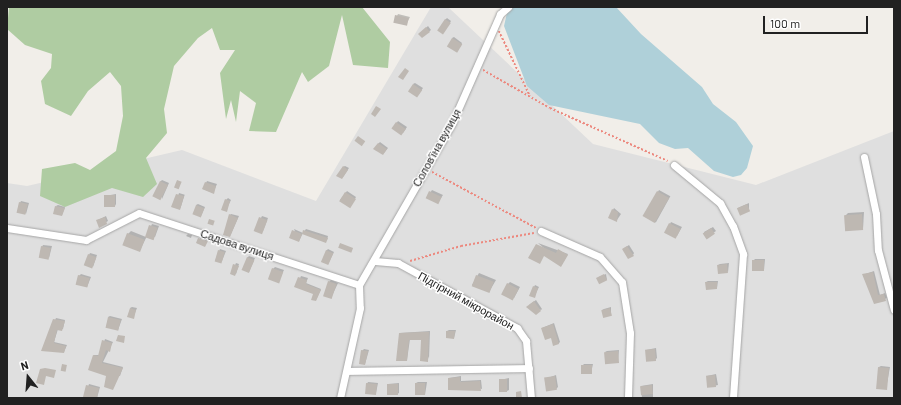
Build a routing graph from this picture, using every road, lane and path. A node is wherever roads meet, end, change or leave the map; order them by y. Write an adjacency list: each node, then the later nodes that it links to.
1 (508, 7): 2 (street, Солов'їна вулиця)
2 (496, 24): 3 (street, Солов'їна вулиця); 4 (path)
3 (478, 68): 4 (path); 7 (street, Солов'їна вулиця)
4 (531, 98): 6 (path)
5 (864, 157): 13 (street)
6 (674, 165): 19 (street)
7 (427, 170): 9 (path); 10 (street, Солов'їна вулиця)
8 (7, 228): 12 (street, Садова вулиця)
9 (541, 231): 11 (path); 18 (street)
10 (375, 261): 11 (street, Підгірний мікрорайон); 12 (street, Солов'їна вулиця)
11 (398, 263): 14 (street, Підгірний мікрорайон)
12 (360, 285): 15 (street)
13 (894, 310)
14 (529, 368): 15 (street); 17 (street, Підгірний мікрорайон)
15 (347, 371): 16 (street)
16 (340, 398)
17 (531, 398)
18 (628, 398)
19 (733, 398)

